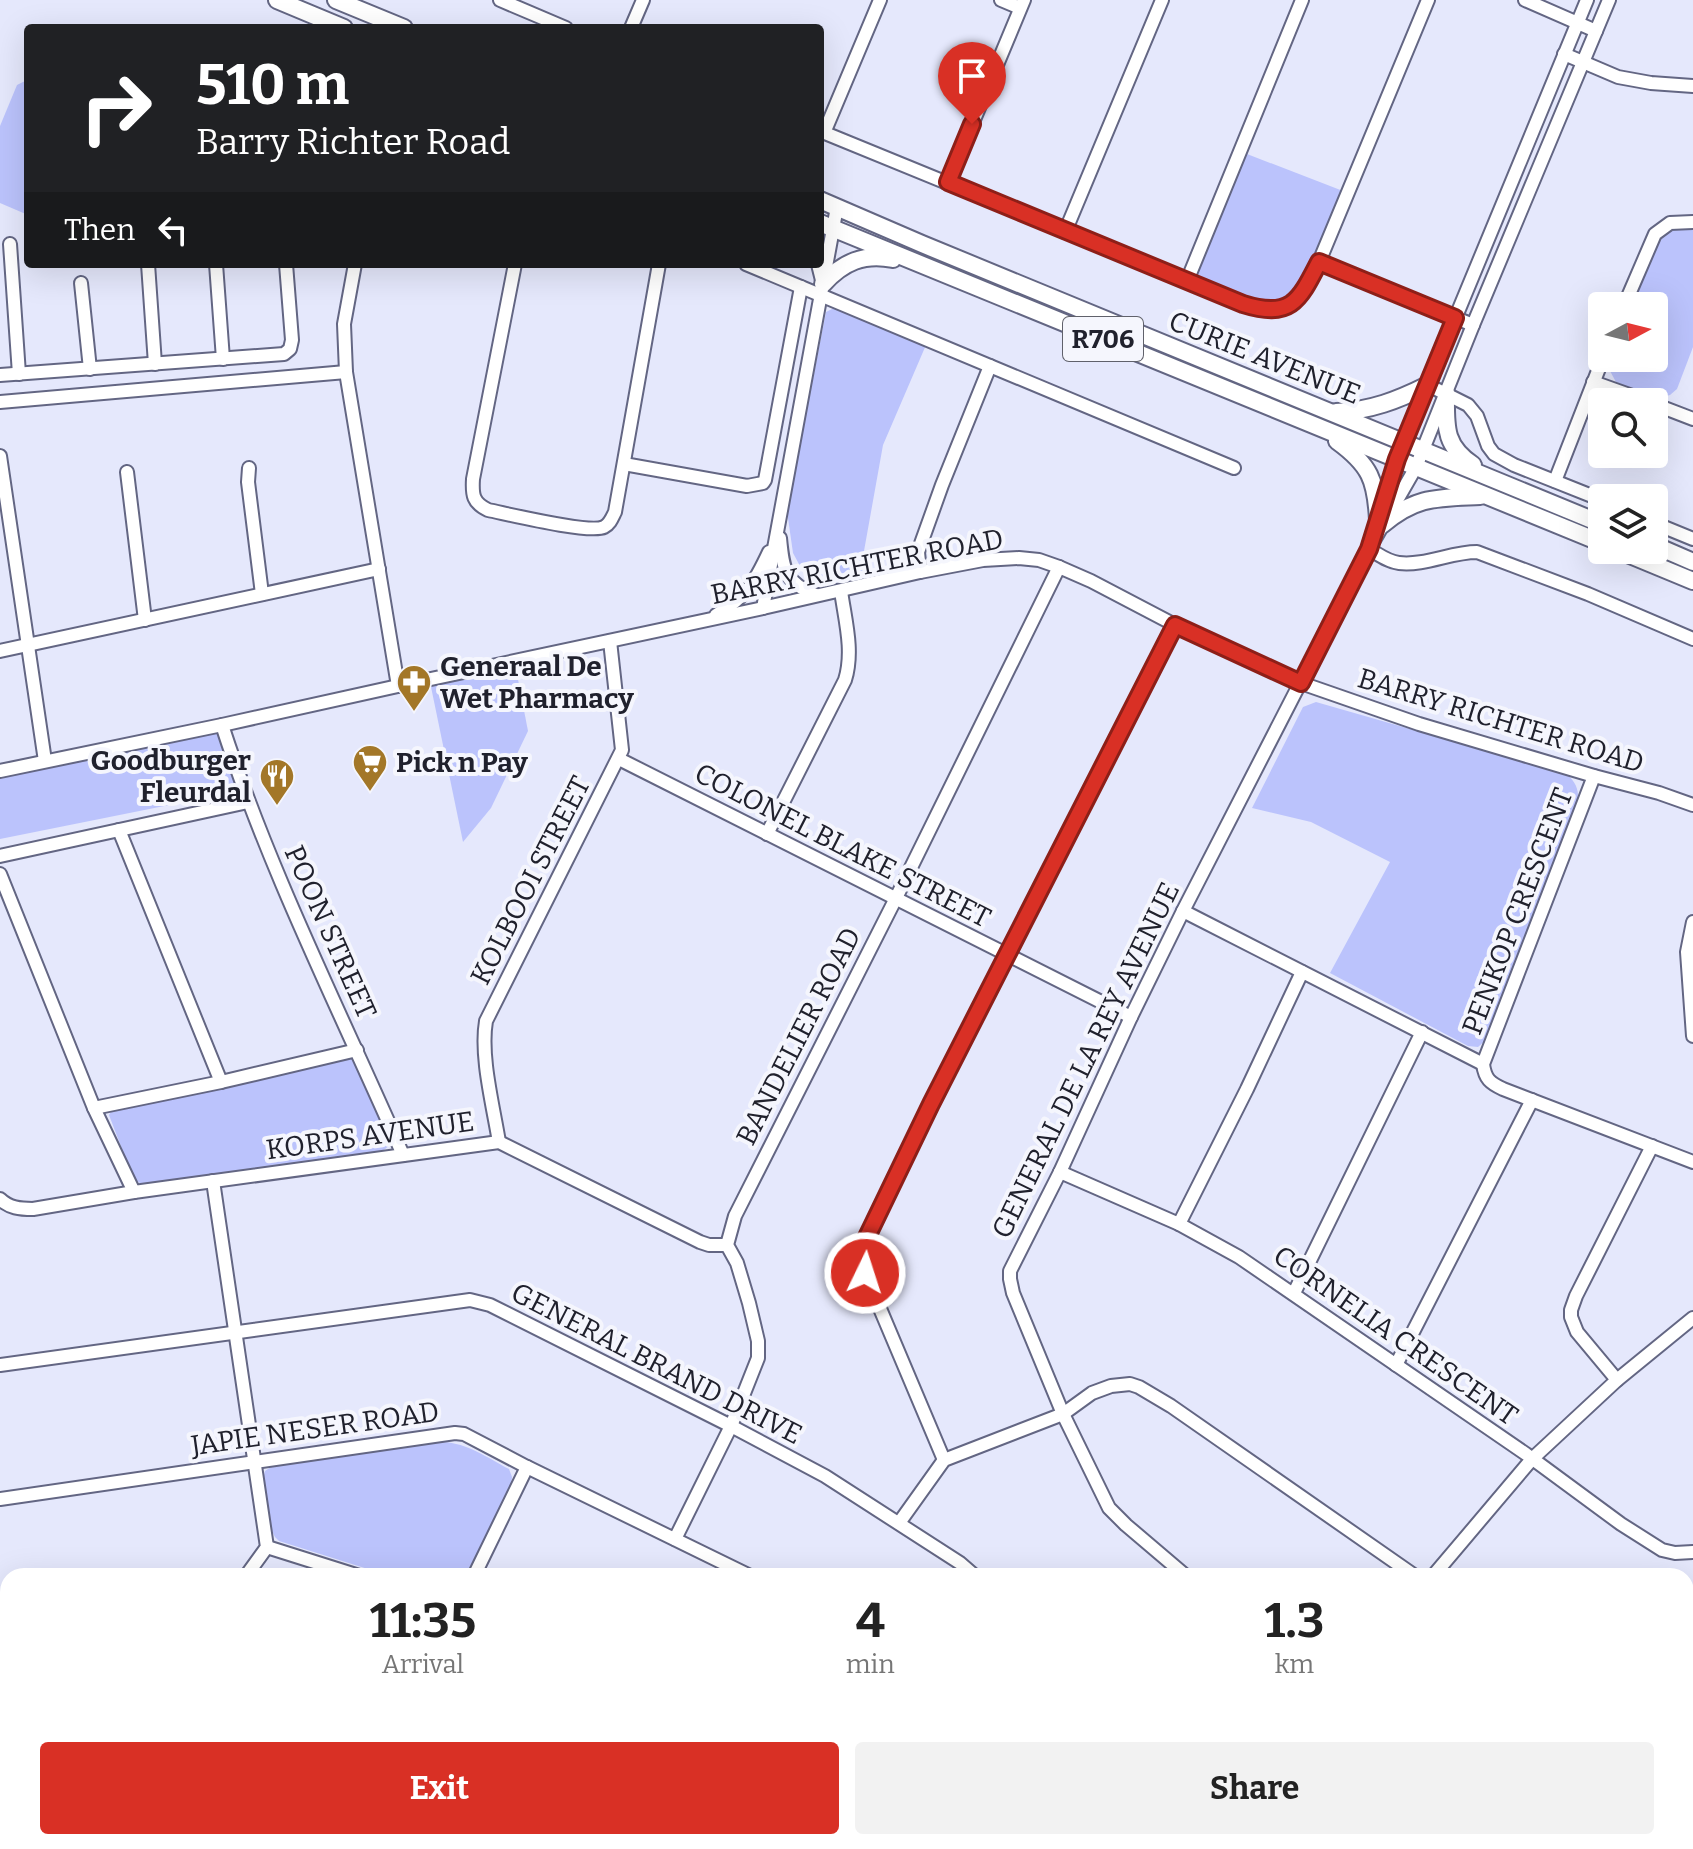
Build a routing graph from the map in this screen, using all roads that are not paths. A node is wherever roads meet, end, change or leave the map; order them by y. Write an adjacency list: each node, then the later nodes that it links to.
1 (277, 0): 15 (main road)
2 (336, 0): 16 (main road)
3 (500, 0): 17 (street)
4 (643, 0): 18 (street)
5 (880, 0): 23 (street)
6 (1001, 0): 13 (street)
7 (1162, 0): 30 (street)
8 (1302, 0): 43 (street)
9 (1428, 0): 33 (street)
10 (1525, 0): 14 (street)
11 (1587, 0): 14 (street, GENERAL DE LA REY AVENUE)
12 (1609, 0): 19 (street, GENERAL DE LA REY AVENUE)
13 (1022, 4): 25 (street)
14 (1577, 22): 19 (street); 20 (street, GENERAL DE LA REY AVENUE)
15 (334, 24)
16 (394, 24)
17 (557, 24)
18 (633, 24)
19 (1596, 31): 21 (street, GENERAL DE LA REY AVENUE)
20 (1564, 54): 21 (street); 47 (street, GENERAL DE LA REY AVENUE)
21 (1583, 62): 22 (street); 48 (street, GENERAL DE LA REY AVENUE)
22 (1693, 86)
23 (824, 127)
24 (824, 133): 25 (street)
25 (948, 182): 30 (street)
26 (824, 202): 27 (main road, CURIE AVENUE / R706)
27 (837, 207): 29 (street); 63 (main road, CURIE AVENUE / R706)
28 (1693, 222): 46 (street)
29 (826, 226): 32 (street); 41 (main road, CURIE AVENUE / R706)
30 (1065, 232): 43 (street)
31 (10, 244): 55 (street)
32 (824, 254)
33 (1319, 262): 43 (street); 47 (street)
34 (148, 268): 50 (street)
35 (216, 268): 49 (street)
36 (286, 268): 49 (street)
37 (354, 268): 53 (street)
38 (514, 268): 70 (street)
39 (658, 268): 70 (street)
40 (756, 268): 45 (street)
41 (934, 270): 42 (main road); 65 (main road, CURIE AVENUE / R706)
42 (822, 281): 45 (street); 51 (street); 79 (street)
43 (1187, 281)
44 (81, 283): 52 (street)
45 (801, 287): 70 (street)
46 (1630, 292)
47 (1455, 318): 48 (street); 58 (street, GENERAL DE LA REY AVENUE)
48 (1473, 325): 60 (street, GENERAL DE LA REY AVENUE)
49 (223, 359): 50 (street)
50 (155, 364): 52 (street)
51 (990, 366): 73 (street); 92 (street)
52 (90, 369): 55 (street)
53 (346, 372): 61 (street); 91 (street)
54 (1597, 372): 57 (street)
55 (19, 374): 56 (street)
56 (0, 375)
57 (1593, 382): 59 (street); 76 (street)
58 (1428, 385): 60 (street); 63 (main road); 66 (street, GENERAL DE LA REY AVENUE)
59 (1610, 388)
60 (1446, 393): 67 (street, GENERAL DE LA REY AVENUE); 75 (main road); 76 (street)
61 (0, 402)
62 (1668, 409): 64 (street)
63 (1330, 412): 66 (main road, CURIE AVENUE / R706)
64 (1693, 419)
65 (1315, 426): 69 (main road, CURIE AVENUE / R706); 81 (main road)
66 (1404, 442): 67 (main road, CURIE AVENUE / R706); 69 (street, GENERAL DE LA REY AVENUE)
67 (1423, 450): 71 (street, GENERAL DE LA REY AVENUE); 75 (main road, CURIE AVENUE / R706)
68 (0, 456): 103 (street)
69 (1397, 459): 71 (main road, CURIE AVENUE / R706); 81 (street, GENERAL DE LA REY AVENUE)
70 (624, 464)
71 (1416, 467): 78 (main road, CURIE AVENUE / R706); 81 (street, GENERAL DE LA REY AVENUE)
72 (249, 468): 95 (street)
73 (1234, 468)
74 (127, 472): 99 (street)
75 (1490, 477): 80 (main road, CURIE AVENUE / R706)
76 (1555, 481): 77 (street)
77 (1588, 494)
78 (1485, 495): 81 (main road); 84 (main road, CURIE AVENUE / R706)
79 (780, 515): 83 (street); 96 (street)
80 (1588, 518)
81 (1380, 523): 86 (street, GENERAL DE LA REY AVENUE)
82 (1668, 529): 85 (street)
83 (777, 536): 97 (street); 98 (street)
84 (1588, 537)
85 (1693, 539)
86 (1369, 549): 101 (street); 105 (street, GENERAL DE LA REY AVENUE)
87 (1668, 551): 88 (main road)
88 (1693, 562)
89 (1652, 564): 93 (main road)
90 (1059, 567): 92 (street, BARRY RICHTER ROAD); 100 (street, BARRY RICHTER ROAD); 118 (street, BANDELIER ROAD)
91 (379, 569): 95 (street); 106 (street)
92 (920, 572): 94 (street, BARRY RICHTER ROAD)
93 (1693, 581)
94 (841, 591): 96 (street, BARRY RICHTER ROAD); 115 (street)
95 (262, 594): 99 (street)
96 (817, 596): 97 (street, BARRY RICHTER ROAD)
97 (763, 608): 98 (street, BARRY RICHTER ROAD)
98 (710, 619): 102 (street, BARRY RICHTER ROAD)
99 (145, 620): 103 (street)
100 (1175, 625): 105 (street, BARRY RICHTER ROAD); 122 (street)
101 (1693, 639)
102 (610, 641): 106 (street, BARRY RICHTER ROAD); 108 (street, KOLBOOI STREET)
103 (28, 645): 104 (street); 109 (street)
104 (0, 651)
105 (1301, 683): 111 (street, BARRY RICHTER ROAD); 119 (street, GENERAL DE LA REY AVENUE)
106 (398, 686): 107 (street, BARRY RICHTER ROAD)
107 (222, 725): 109 (street, BARRY RICHTER ROAD); 112 (street, POON STREET)
108 (619, 759): 115 (street, COLONEL BLAKE STREET); 132 (street, KOLBOOI STREET)
109 (45, 761): 110 (street, BARRY RICHTER ROAD)
110 (0, 771)
111 (1594, 776): 113 (street, BARRY RICHTER ROAD); 128 (street, PENKOP CRESCENT)
112 (248, 802): 114 (street); 127 (street, POON STREET)
113 (1693, 805)
114 (119, 830): 116 (street); 129 (street)
115 (767, 834): 118 (street, COLONEL BLAKE STREET)
116 (0, 856)
117 (0, 874): 131 (street)
118 (896, 898): 122 (street, COLONEL BLAKE STREET); 141 (street, BANDELIER ROAD)
119 (1183, 911): 123 (street); 124 (street, GENERAL DE LA REY AVENUE)
120 (1693, 922): 121 (street)
121 (1690, 953): 126 (street)
122 (1007, 954): 124 (street, COLONEL BLAKE STREET); 151 (street)
123 (1302, 972): 125 (street); 140 (street)
124 (1131, 1017): 136 (street, GENERAL DE LA REY AVENUE)
125 (1422, 1032): 128 (street); 142 (street)
126 (1693, 1036)
127 (357, 1050): 129 (street); 134 (street, POON STREET)
128 (1483, 1064): 130 (street, PENKOP CRESCENT)
129 (221, 1082): 131 (street)
130 (1532, 1100): 133 (street, PENKOP CRESCENT); 146 (street)
131 (94, 1108): 138 (street)
132 (499, 1142): 134 (street, KORPS AVENUE); 141 (street, KORPS AVENUE)
133 (1652, 1146): 135 (street, PENKOP CRESCENT); 147 (street)
134 (403, 1155): 137 (street, KORPS AVENUE)
135 (1693, 1162)
136 (1060, 1172): 140 (street, CORNELIA CRESCENT); 148 (street, GENERAL DE LA REY AVENUE)
137 (213, 1181): 138 (street, KORPS AVENUE); 144 (street)
138 (134, 1192): 139 (street, KORPS AVENUE)
139 (0, 1199)
140 (1179, 1224): 142 (street, CORNELIA CRESCENT)
141 (727, 1245): 149 (street)
142 (1294, 1293): 146 (street, CORNELIA CRESCENT)
143 (1693, 1318): 147 (street)
144 (235, 1334): 145 (street, GENERAL BRAND DRIVE); 149 (street, GENERAL BRAND DRIVE); 152 (street)
145 (0, 1365)
146 (1396, 1365): 150 (street, CORNELIA CRESCENT)
147 (1617, 1380): 150 (street)
148 (1063, 1414): 151 (street); 164 (street, GENERAL DE LA REY AVENUE); 165 (street)
149 (731, 1426): 155 (street, GENERAL BRAND DRIVE); 156 (street)
150 (1532, 1459): 158 (street, CORNELIA CRESCENT); 166 (street)
151 (944, 1460): 155 (street)
152 (256, 1461): 153 (street, JAPIE NESER ROAD); 154 (street, JAPIE NESER ROAD); 157 (street)
153 (527, 1467): 156 (street, JAPIE NESER ROAD); 161 (street)
154 (0, 1499)
155 (899, 1523): 163 (street, GENERAL BRAND DRIVE)
156 (675, 1539): 162 (street, JAPIE NESER ROAD)
157 (267, 1547): 159 (street); 160 (street)
158 (1693, 1552)
159 (252, 1568)
160 (334, 1568)
161 (478, 1568)
162 (734, 1568)
163 (966, 1568)
164 (1177, 1568)
165 (1404, 1568)
166 (1440, 1568)

